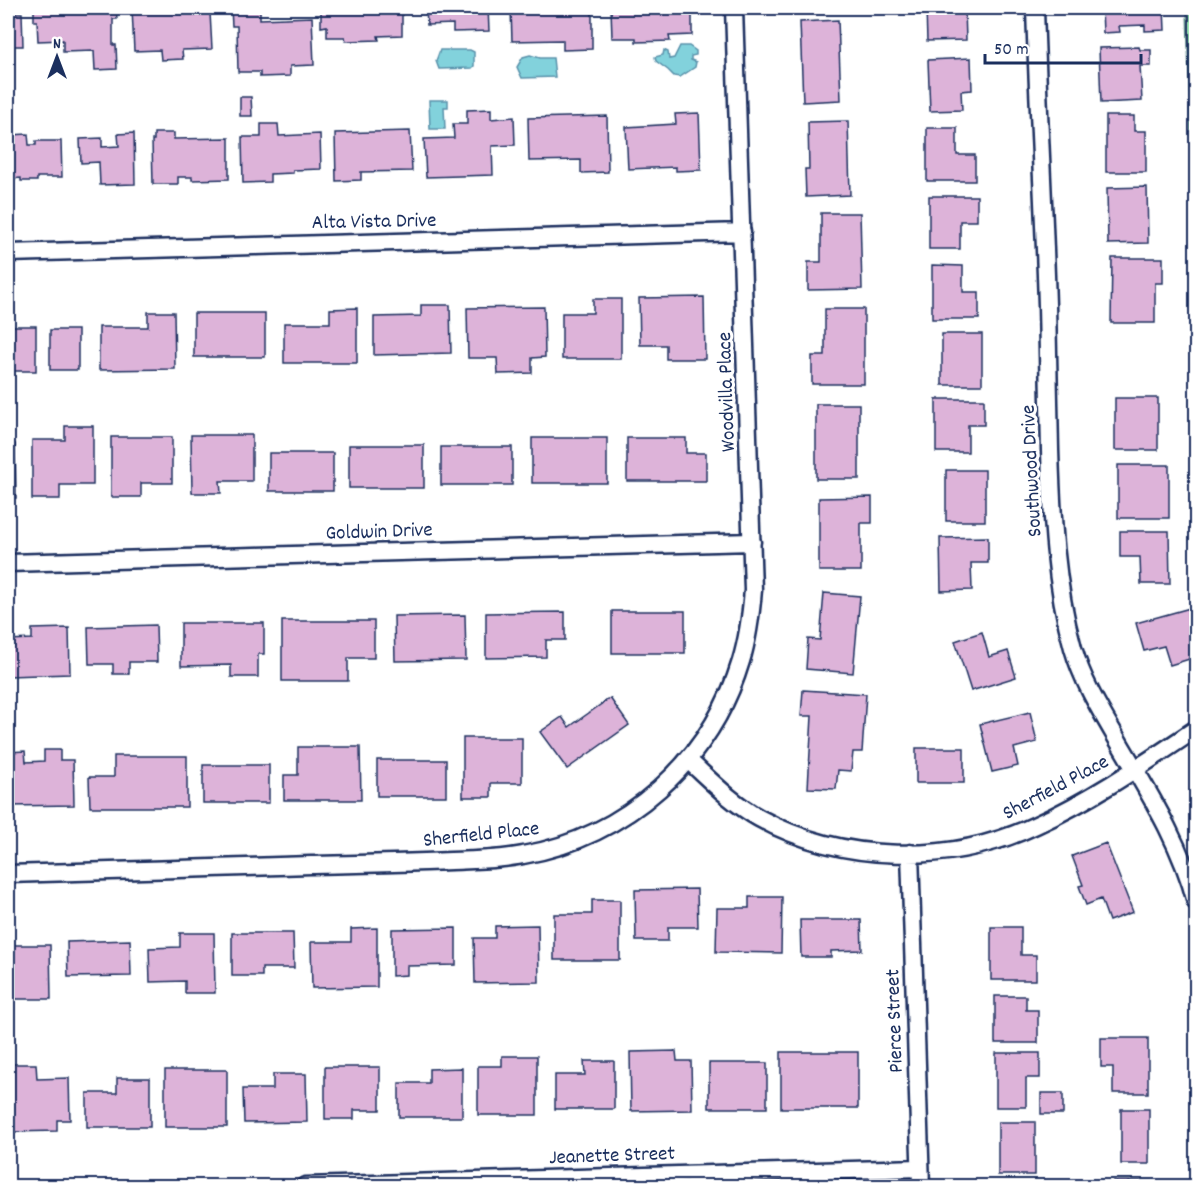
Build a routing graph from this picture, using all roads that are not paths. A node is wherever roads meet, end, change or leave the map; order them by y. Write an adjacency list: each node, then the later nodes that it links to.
1 (734, 8): 3 (street, Woodvilla Place)
2 (1035, 8): 9 (street, Southwood Drive)
3 (742, 232): 4 (street, Alta Vista Drive); 5 (street, Woodvilla Place)
4 (8, 253)
5 (752, 542): 6 (street, Goldwin Drive); 8 (street, Woodvilla Place)
6 (8, 563)
7 (1197, 729): 9 (street, Sherfield Place)
8 (688, 760): 10 (street, Sherfield Place); 11 (street, Sherfield Place)
9 (1135, 769): 10 (street, Sherfield Place); 12 (street, Southwood Drive)
10 (910, 854): 13 (street, Pierce Street)
11 (8, 874)
12 (1197, 902)
13 (920, 1168): 14 (street, Jeanette Street); 15 (street, Pierce Street)
14 (305, 1186)
15 (921, 1186)

